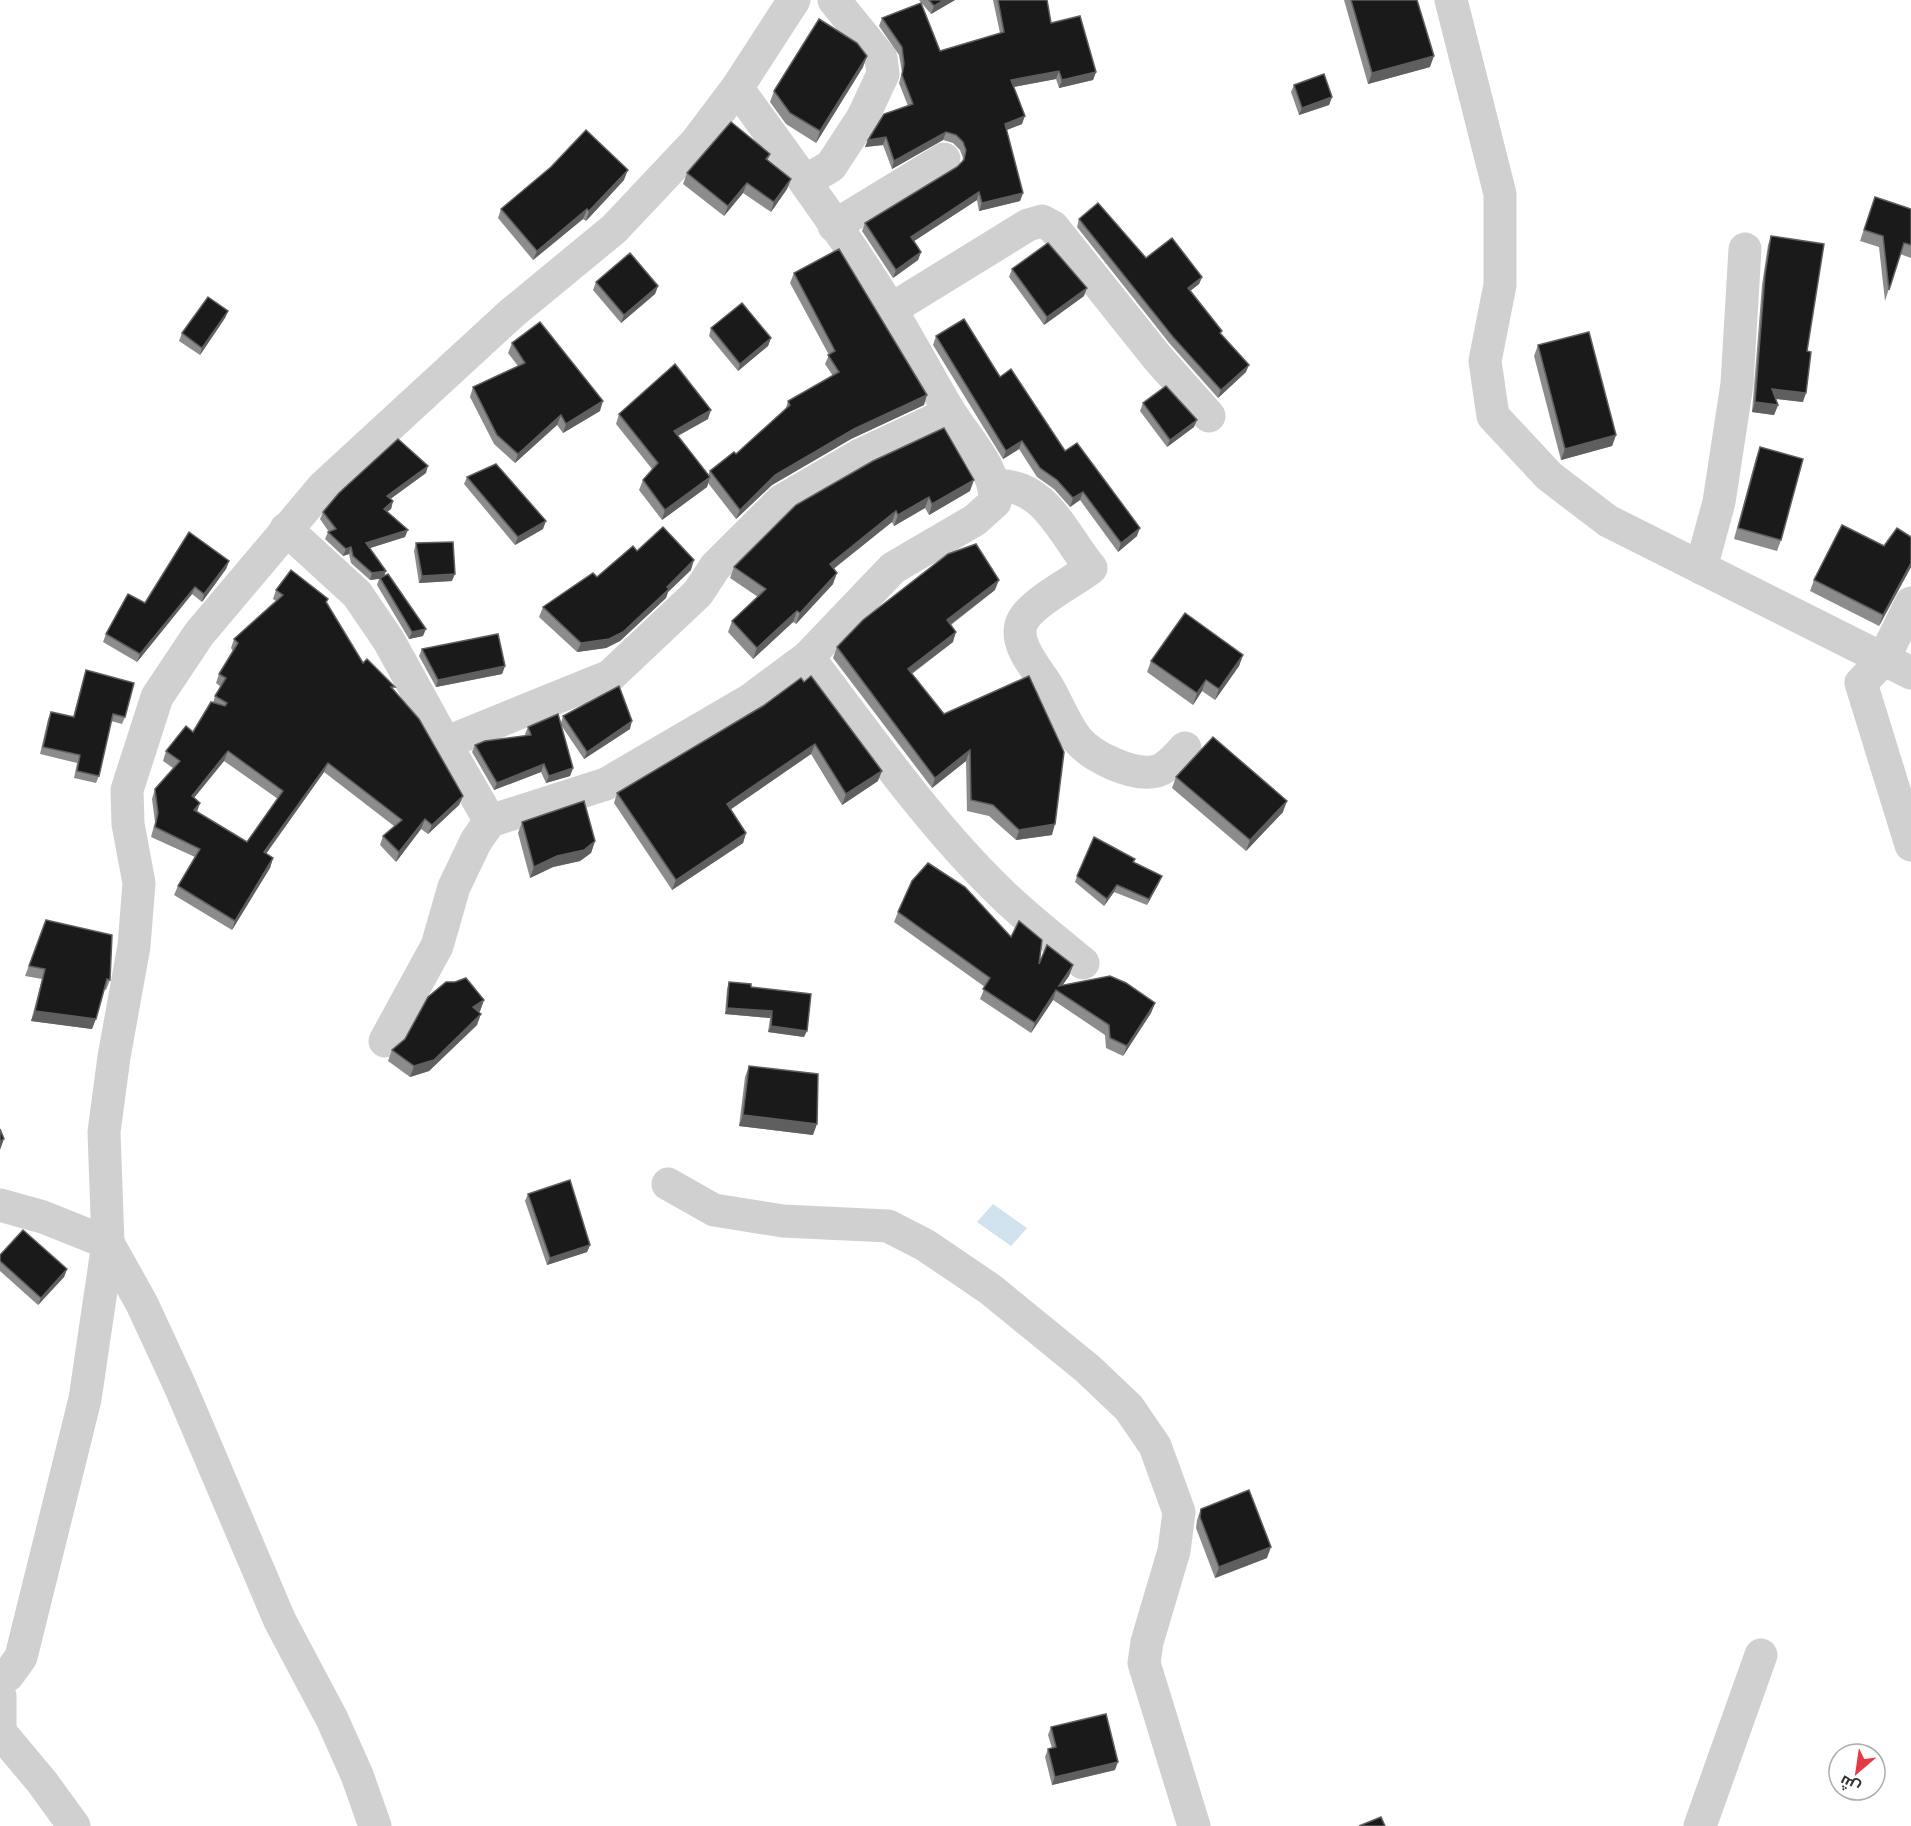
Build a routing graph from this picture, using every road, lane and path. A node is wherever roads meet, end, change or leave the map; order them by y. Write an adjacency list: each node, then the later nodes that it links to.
1 (794, 0): 4 (street)
2 (834, 0): 6 (street)
3 (1451, 0): 14 (street)
4 (737, 88): 6 (street); 13 (street)
5 (944, 159): 7 (street)
6 (806, 181): 7 (street)
7 (834, 226): 9 (street)
8 (1745, 249): 14 (street)
9 (890, 310): 10 (street); 11 (street)
10 (950, 413): 12 (street); 18 (street)
11 (1209, 416)
12 (995, 486): 16 (street); 19 (street)
13 (286, 529): 18 (street); 26 (street)
14 (1701, 568): 17 (street)
15 (1911, 603): 17 (street)
16 (808, 657): 20 (street); 22 (street)
17 (1897, 667): 21 (street)
18 (445, 743): 20 (street)
19 (1185, 748)
20 (490, 821): 23 (street)
21 (1911, 845)
22 (1083, 963)
23 (385, 1041)
24 (668, 1184): 33 (street)
25 (0, 1205): 26 (street)
26 (108, 1243): 28 (street); 32 (street)
27 (1761, 1655): 34 (street)
28 (0, 1677)
29 (0, 1696): 30 (street)
30 (0, 1734): 31 (street)
31 (74, 1826)
32 (375, 1826)
33 (1194, 1826)
34 (1700, 1826)

